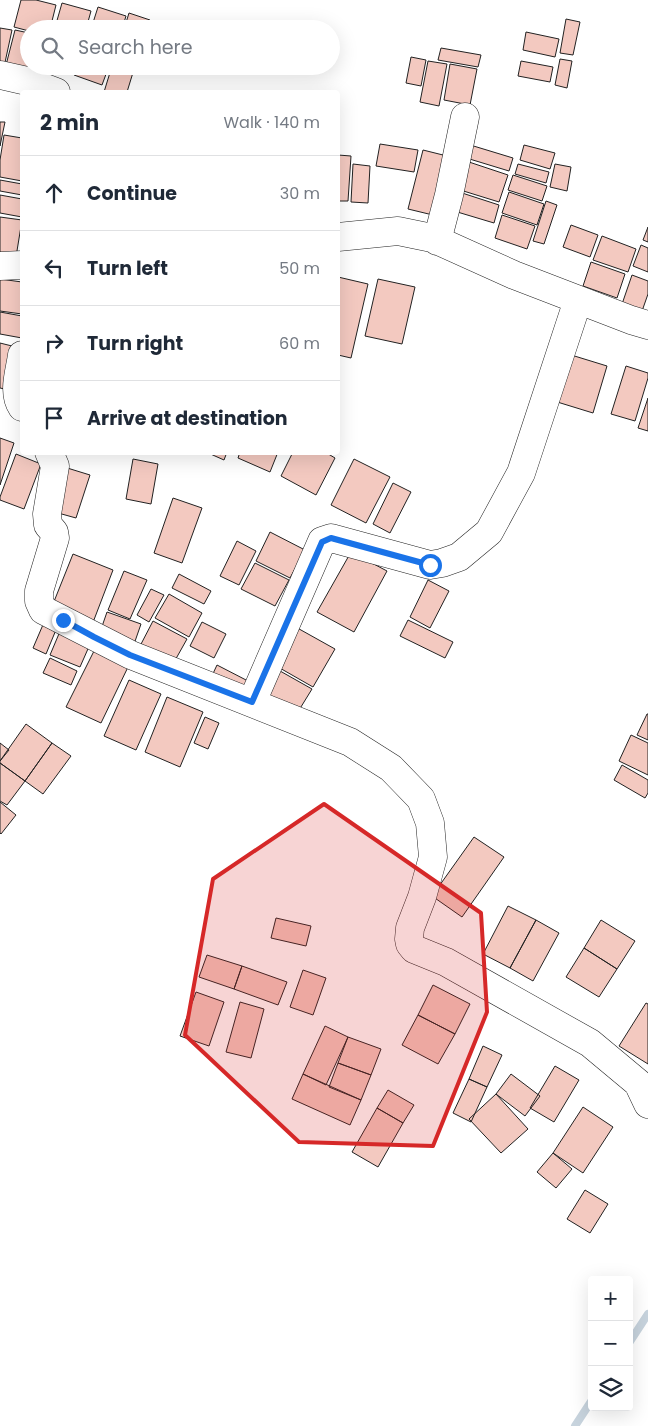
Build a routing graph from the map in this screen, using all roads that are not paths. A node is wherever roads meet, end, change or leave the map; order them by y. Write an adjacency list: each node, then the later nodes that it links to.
1 (0, 76): 2 (street)
2 (51, 90)
3 (465, 117): 5 (street)
4 (340, 237): 5 (street)
5 (437, 241): 8 (street)
6 (20, 265): 7 (street)
7 (0, 266)
8 (578, 300): 9 (street); 13 (street)
9 (648, 325)
10 (20, 366): 11 (street)
11 (20, 403)
12 (50, 455): 13 (street)
13 (252, 702): 14 (street)
14 (648, 1104)

